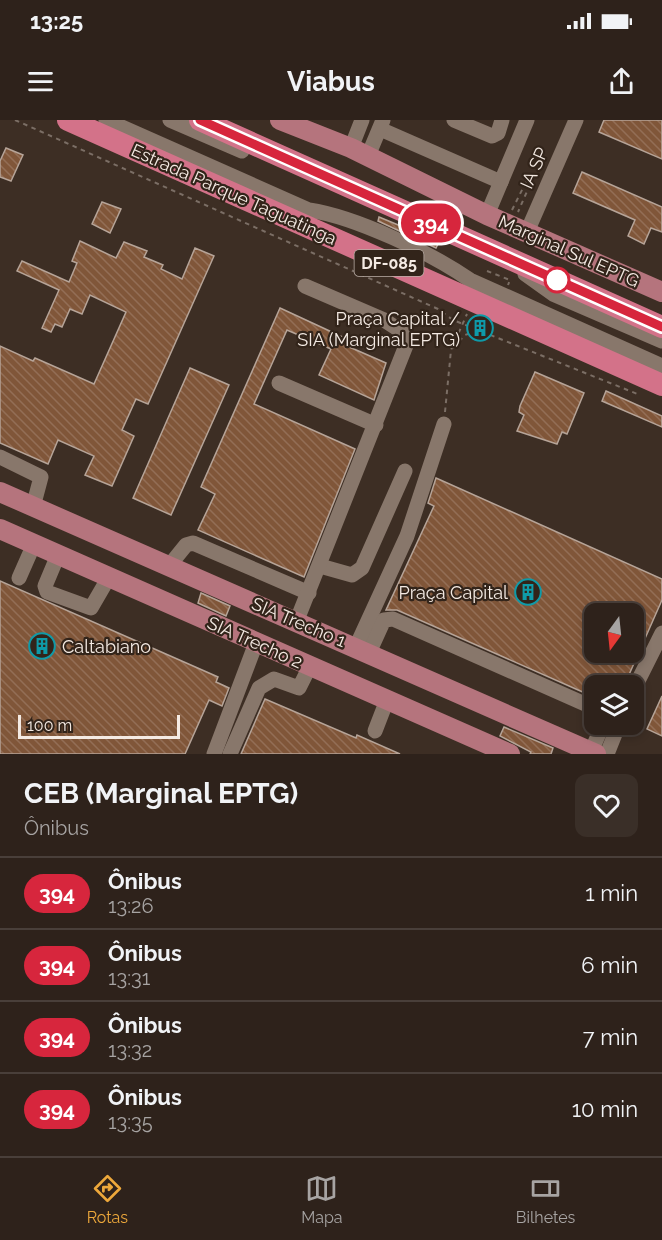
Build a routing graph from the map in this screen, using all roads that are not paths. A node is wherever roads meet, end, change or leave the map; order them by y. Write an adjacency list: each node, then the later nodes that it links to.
1 (68, 120): 22 (highway, Estrada Parque Taguatinga / DF-085)
2 (106, 120): 20 (street)
3 (170, 120): 19 (street)
4 (200, 120): 18 (highway)
5 (280, 120): 12 (main road, Marginal Sul EPTG)
6 (362, 120): 12 (street)
7 (454, 120): 8 (street)
8 (502, 120)
9 (527, 120): 13 (street, IA SP)
10 (576, 120): 15 (street, IA SP)
11 (381, 124): 12 (street); 13 (street)
12 (360, 152): 14 (main road, Marginal Sul EPTG)
13 (501, 182): 14 (street, IA SP)
14 (488, 214): 15 (main road, Marginal Sul EPTG)
15 (522, 224): 17 (main road, Marginal Sul EPTG)
16 (305, 286): 24 (street)
17 (662, 292)
18 (662, 327)
19 (662, 341)
20 (662, 366)
21 (279, 383): 24 (street)
22 (662, 385)
23 (444, 424): 42 (street)
24 (376, 425): 33 (street)
25 (0, 457): 28 (street)
26 (405, 471): 33 (street)
27 (0, 492): 28 (main road, SIA Trecho 1)
28 (33, 507): 29 (main road, SIA Trecho 1)
29 (63, 521): 31 (main road, SIA Trecho 1); 32 (main road)
30 (0, 529): 32 (main road, SIA Trecho 2)
31 (98, 536): 34 (main road); 35 (main road, SIA Trecho 1)
32 (47, 549): 34 (main road, SIA Trecho 2); 36 (street); 37 (street)
33 (320, 566): 38 (street)
34 (87, 567): 36 (main road, SIA Trecho 2)
35 (169, 567): 38 (street); 39 (main road, SIA Trecho 1)
36 (109, 577): 41 (main road, SIA Trecho 2)
37 (19, 578)
38 (309, 593): 39 (street)
39 (297, 620): 42 (main road, SIA Trecho 1)
40 (662, 633): 44 (street)
41 (256, 643): 43 (main road, SIA Trecho 2); 52 (street)
42 (362, 650): 46 (street); 51 (main road, SIA Trecho 1)
43 (310, 666): 45 (main road, SIA Trecho 2); 53 (street)
44 (641, 675)
45 (387, 700): 47 (street); 50 (main road, SIA Trecho 2)
46 (584, 704)
47 (375, 731)
48 (601, 735): 51 (street)
49 (611, 735): 51 (street)
50 (505, 753)
51 (598, 753)
52 (214, 754)
53 (230, 754)

